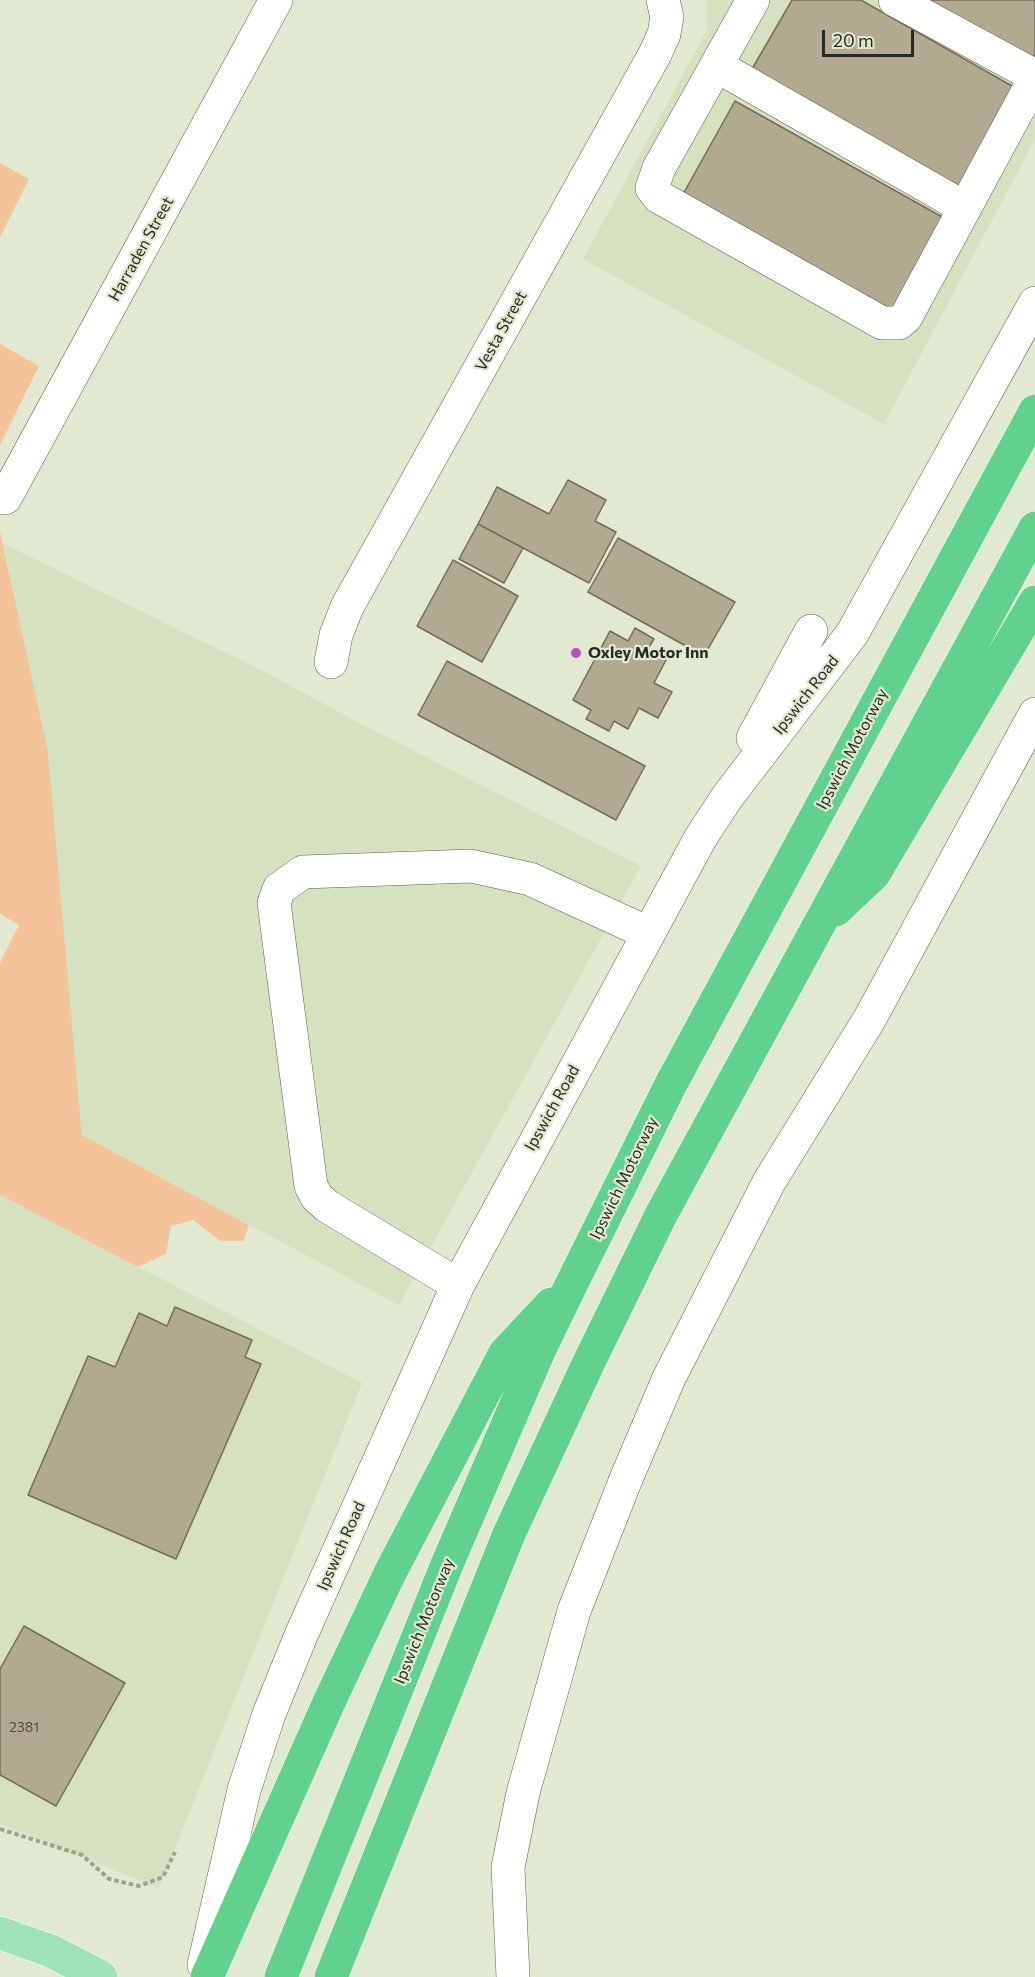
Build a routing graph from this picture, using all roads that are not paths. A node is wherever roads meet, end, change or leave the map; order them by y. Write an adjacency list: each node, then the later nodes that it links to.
1 (276, 0): 10 (street, Harraden Street)
2 (663, 0): 14 (street, Vesta Street)
3 (753, 0): 5 (street)
4 (895, 0): 6 (street)
5 (717, 66): 7 (street); 7 (street)
6 (1035, 77): 7 (street)
7 (965, 208)
8 (1035, 303): 16 (street, Ipswich Road)
9 (1035, 411): 19 (highway, Ipswich Motorway)
10 (5, 498)
11 (1035, 528): 17 (highway)
12 (1035, 602): 17 (highway)
13 (811, 631): 16 (street)
14 (331, 662)
15 (1035, 714): 28 (street)
16 (687, 861): 18 (street, Ipswich Road)
17 (813, 932): 27 (highway)
18 (648, 933): 20 (street, Ipswich Road); 20 (street)
19 (573, 1281): 23 (highway); 26 (highway, Ipswich Motorway)
20 (458, 1285): 23 (street, Ipswich Road)
21 (0, 1933): 25 (main road)
22 (0, 1954): 24 (main road)
23 (205, 1973)
24 (58, 1977)
25 (101, 1977)
26 (280, 1977)
27 (332, 1977)
28 (513, 1977)

